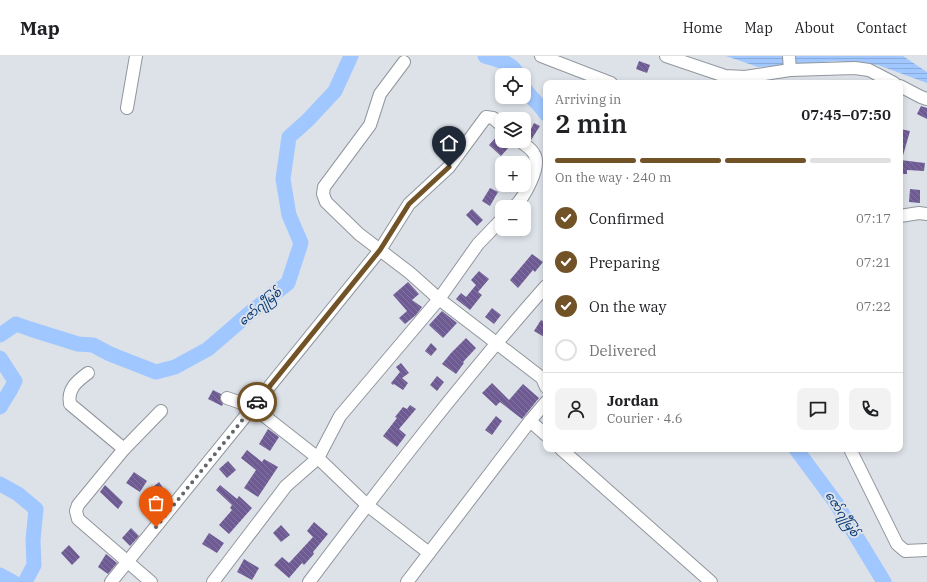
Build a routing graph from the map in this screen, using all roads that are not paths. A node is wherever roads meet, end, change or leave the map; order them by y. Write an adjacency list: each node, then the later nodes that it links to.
1 (136, 56): 10 (street)
2 (541, 56): 6 (street)
3 (666, 56): 5 (street)
4 (404, 62): 17 (street)
5 (789, 64): 7 (street)
6 (603, 80)
7 (888, 80)
8 (903, 88): 9 (street)
9 (927, 99)
10 (127, 108)
11 (495, 120): 17 (street)
12 (529, 148): 13 (street)
13 (520, 200)
14 (927, 214): 15 (street)
15 (903, 216)
16 (495, 227): 19 (street)
17 (380, 250): 19 (street); 25 (street)
18 (543, 289): 20 (street)
19 (439, 299): 20 (street); 32 (street)
20 (496, 343): 22 (street); 33 (street)
21 (88, 373): 29 (street)
22 (543, 380)
23 (227, 398): 25 (street)
24 (543, 406): 27 (street)
25 (253, 407): 32 (street); 36 (street)
26 (161, 411): 29 (street)
27 (530, 421): 28 (street); 35 (street)
28 (543, 432)
29 (124, 449): 36 (street)
30 (564, 452): 42 (street)
31 (851, 452): 34 (street)
32 (318, 458): 33 (street); 39 (street)
33 (367, 505): 35 (street); 40 (street)
34 (927, 550)
35 (429, 553): 41 (street)
36 (127, 562): 37 (street); 38 (street)
37 (111, 582)
38 (151, 582)
39 (213, 582)
40 (309, 582)
41 (407, 582)
42 (711, 582)

